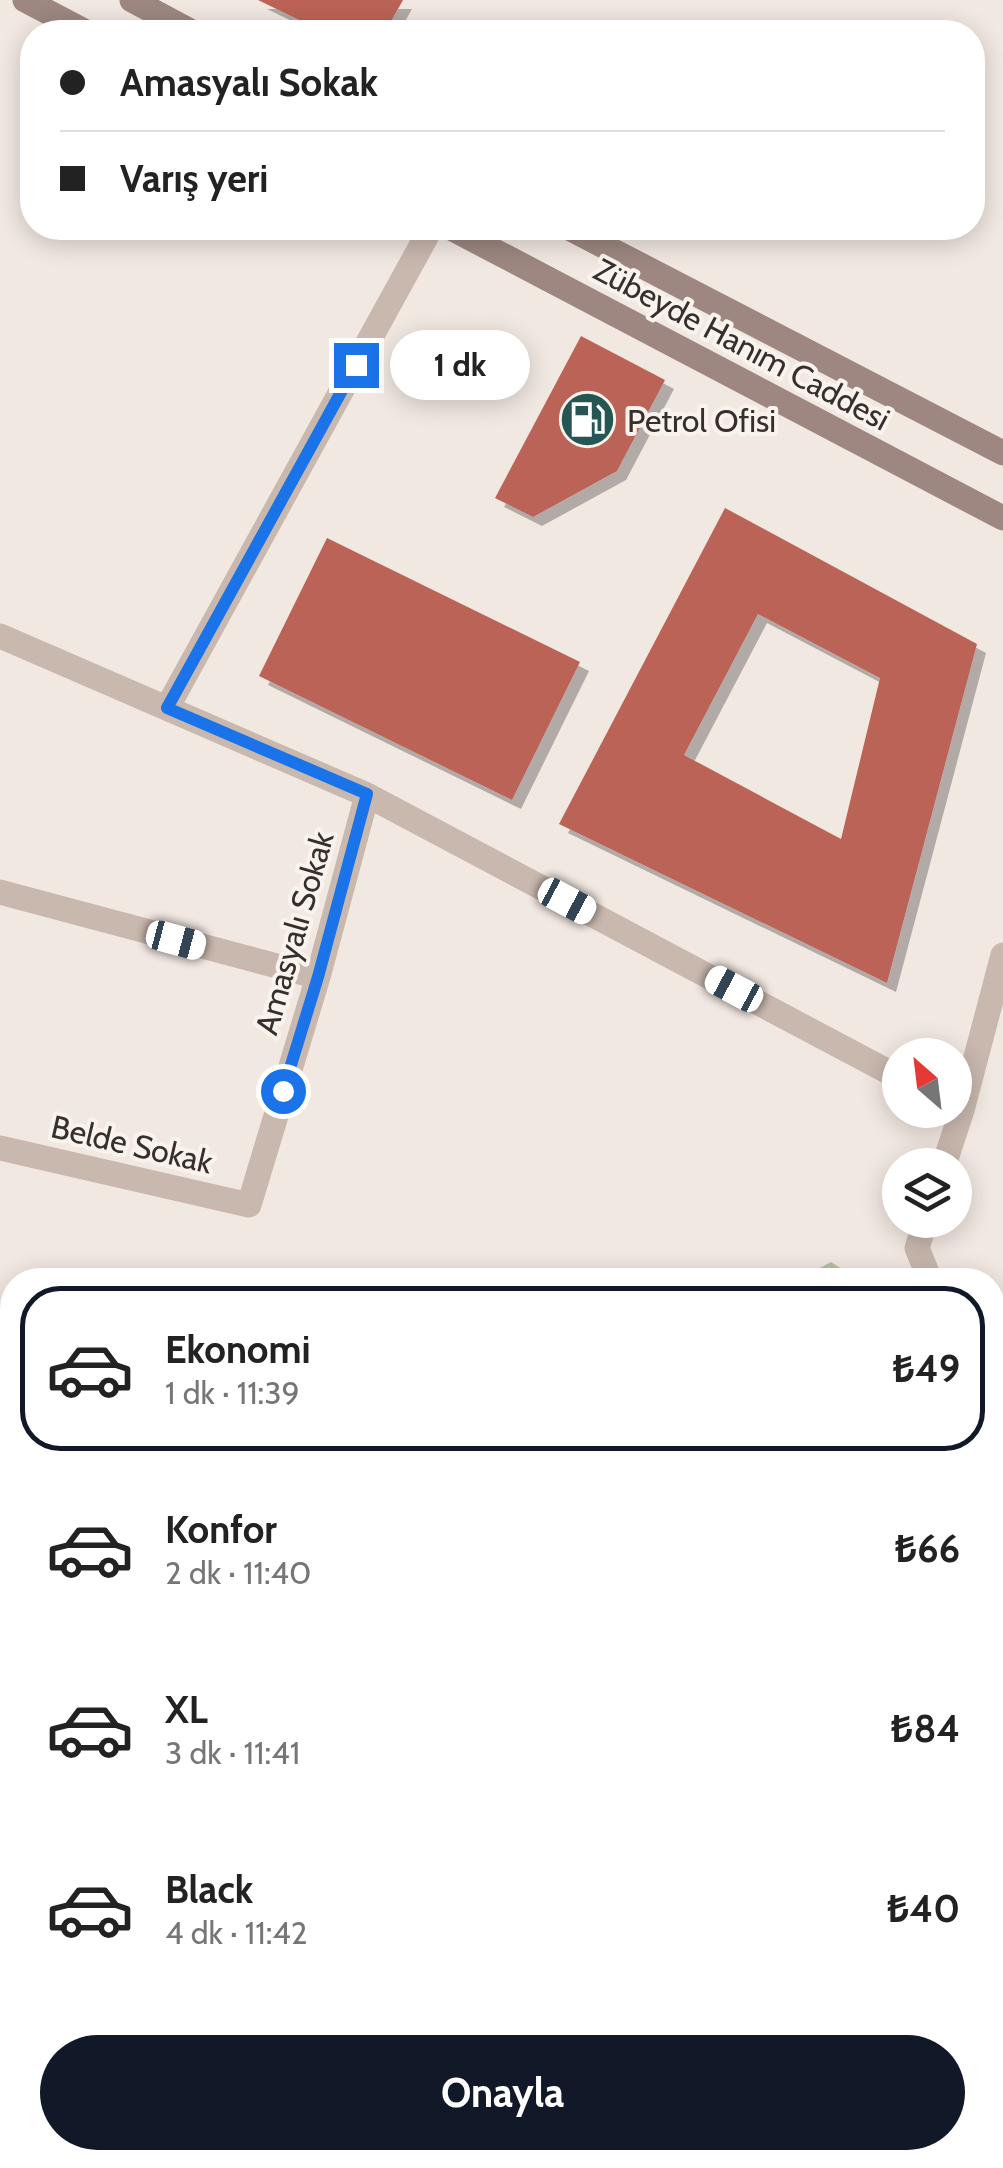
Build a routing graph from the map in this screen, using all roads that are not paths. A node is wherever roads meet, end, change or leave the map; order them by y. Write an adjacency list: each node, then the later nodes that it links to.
1 (25, 0): 3 (main road)
2 (132, 0): 4 (main road)
3 (63, 20)
4 (170, 20)
5 (425, 240): 11 (street)
6 (473, 240): 9 (main road, Zübeyde Hanım Caddesi)
7 (592, 240): 8 (main road, Zübeyde Hanım Caddesi)
8 (1003, 452)
9 (1003, 518)
10 (0, 636): 11 (street)
11 (167, 708): 12 (street)
12 (367, 794): 15 (street, Amasyalı Sokak); 17 (street)
13 (0, 892): 15 (street)
14 (1003, 955): 16 (street)
15 (318, 977): 19 (street, Amasyalı Sokak)
16 (972, 1061)
17 (882, 1068)
18 (0, 1148): 19 (street, Belde Sokak)
19 (249, 1205)
20 (920, 1238): 21 (street)
21 (925, 1268)

